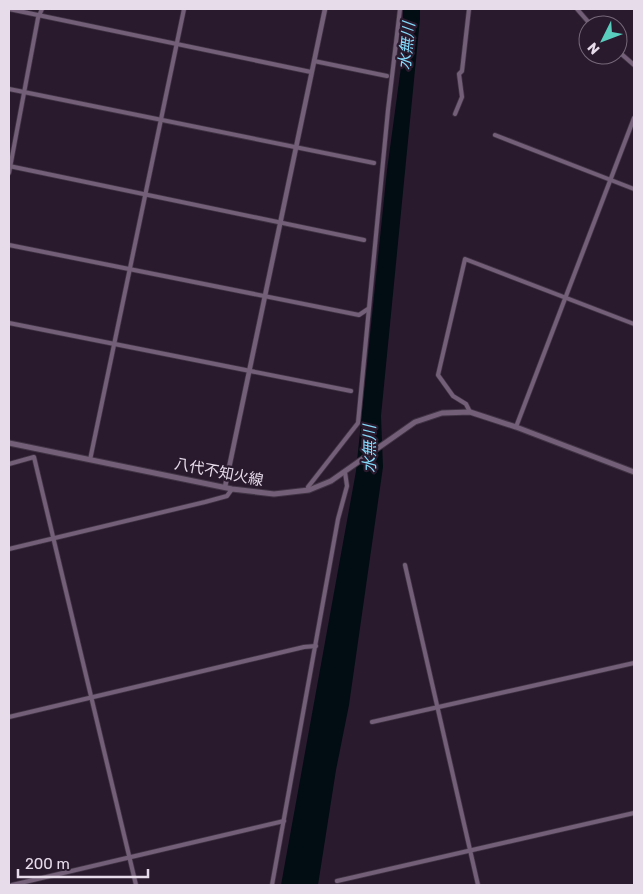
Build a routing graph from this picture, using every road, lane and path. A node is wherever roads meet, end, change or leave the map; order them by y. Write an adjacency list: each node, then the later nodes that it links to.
1 (9, 9): 7 (street)
2 (42, 9): 7 (street)
3 (184, 9): 8 (street)
4 (325, 9): 9 (street)
5 (400, 9): 31 (street)
6 (469, 9): 14 (street)
7 (41, 16): 8 (street); 13 (street)
8 (177, 43): 10 (street); 16 (street)
9 (314, 61): 10 (street); 11 (street)
10 (311, 72): 18 (street)
11 (388, 76)
12 (9, 89): 13 (street)
13 (26, 92): 16 (street); 20 (street)
14 (455, 114)
15 (634, 118): 22 (street)
16 (162, 120): 18 (street); 24 (street)
17 (495, 135): 22 (street)
18 (296, 148): 19 (street); 25 (street)
19 (374, 163)
20 (9, 166): 21 (street); 24 (street)
21 (9, 173)
22 (611, 180): 23 (street); 30 (street)
23 (634, 189)
24 (146, 194): 25 (street); 28 (street)
25 (281, 223): 26 (street); 29 (street)
26 (364, 240)
27 (9, 245): 28 (street)
28 (130, 269): 29 (street); 34 (street)
29 (266, 297): 31 (street); 35 (street)
30 (566, 298): 33 (street); 37 (street); 38 (street)
31 (368, 308): 46 (street)
32 (9, 323): 34 (street)
33 (634, 324)
34 (113, 344): 35 (street); 40 (street)
35 (250, 371): 36 (street); 44 (street)
36 (351, 391)
37 (470, 412): 38 (main road, 八代不知火線); 42 (main road, 八代不知火線)
38 (516, 427): 43 (main road, 八代不知火線)
39 (9, 443): 40 (main road, 八代不知火線)
40 (90, 460): 44 (main road, 八代不知火線)
41 (9, 464): 47 (street)
42 (347, 471): 46 (main road, 八代不知火線); 50 (street)
43 (634, 472)
44 (225, 488): 45 (main road, 八代不知火線)
45 (232, 489): 46 (main road, 八代不知火線); 47 (street)
46 (309, 490)
47 (53, 538): 48 (street); 52 (street)
48 (9, 549)
49 (405, 565): 53 (street)
50 (316, 646): 52 (street); 57 (street)
51 (634, 663): 53 (street)
52 (91, 698): 54 (street); 59 (street)
53 (438, 707): 55 (street); 58 (street)
54 (9, 717)
55 (372, 722)
56 (634, 813): 58 (street)
57 (284, 821): 59 (street); 63 (street)
58 (471, 851): 60 (street); 64 (street)
59 (129, 857): 61 (street); 62 (street)
60 (337, 881)
61 (12, 885)
62 (136, 885)
63 (272, 885)
64 (478, 885)

